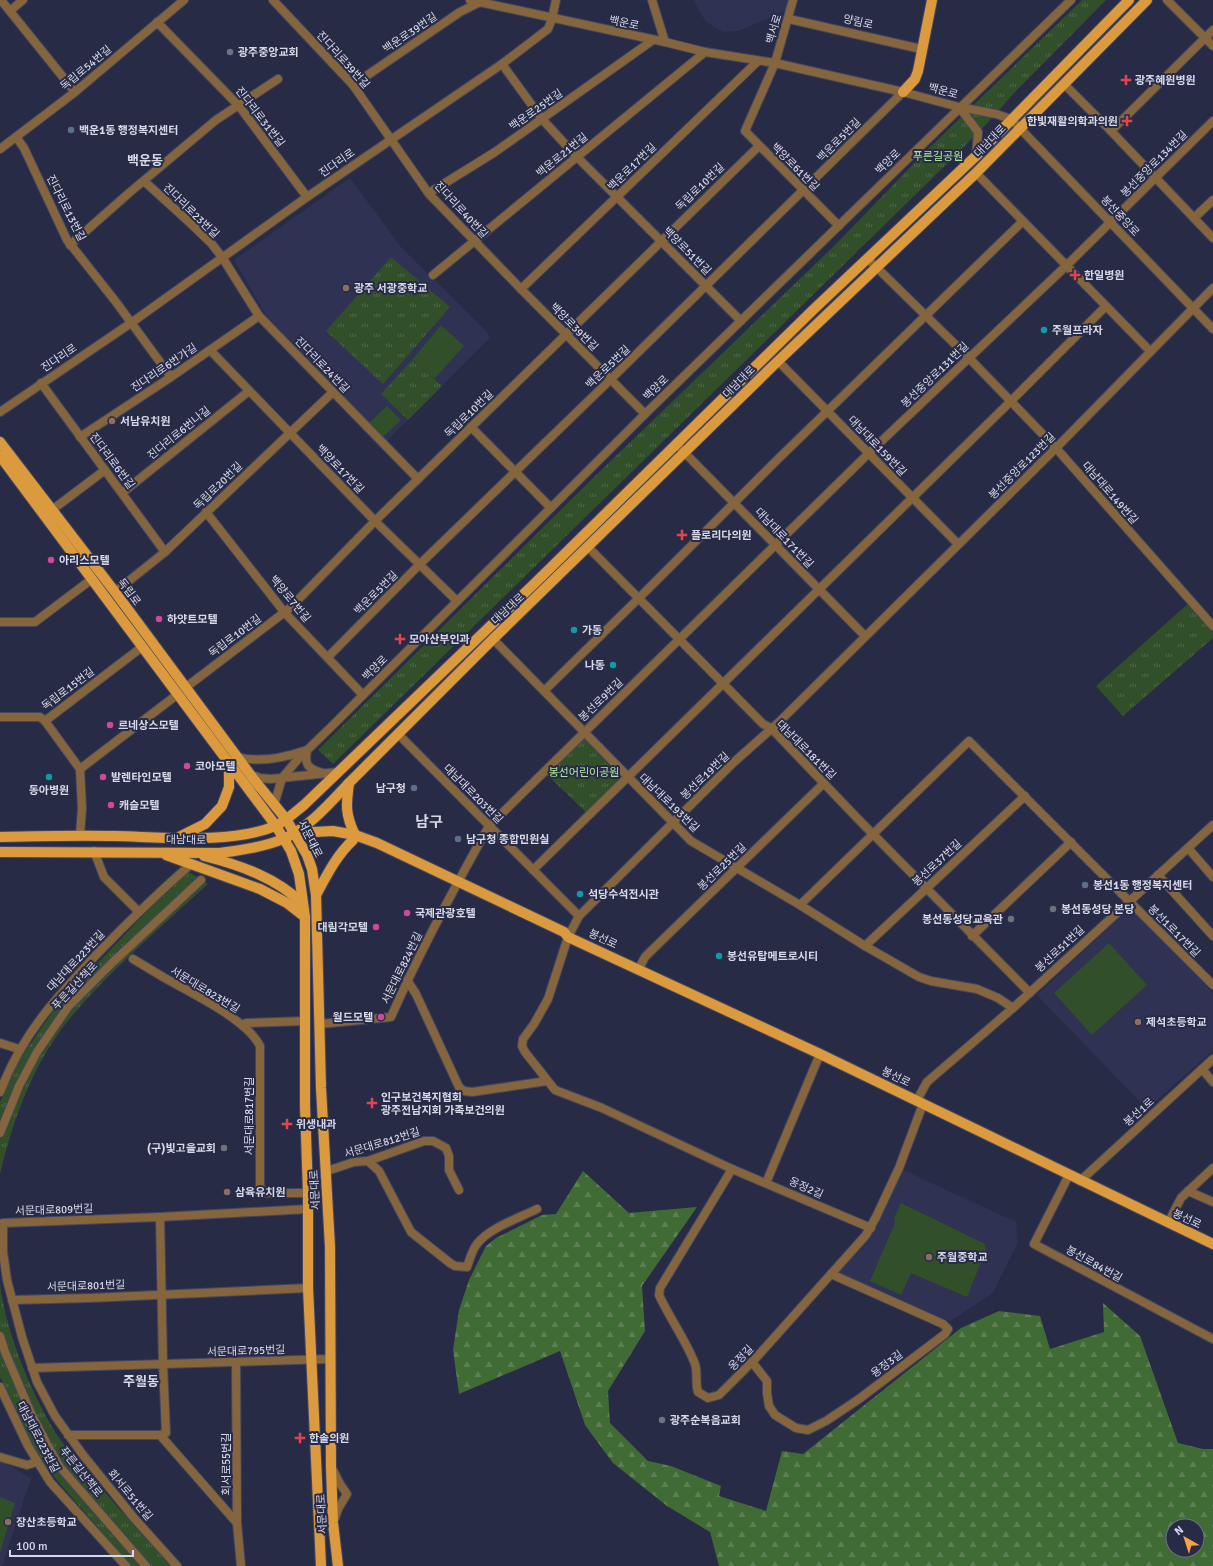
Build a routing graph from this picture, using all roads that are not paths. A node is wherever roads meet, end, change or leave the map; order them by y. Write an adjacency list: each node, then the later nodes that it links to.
1 (1, 0): 15 (street)
2 (23, 0): 15 (street)
3 (184, 0): 18 (street, 독립로54번길)
4 (273, 0): 31 (street, 진다리로39번길)
5 (470, 0): 14 (street, 백운로)
6 (556, 0): 16 (street)
7 (652, 0): 22 (street)
8 (793, 0): 17 (street, 백서로)
9 (932, 0): 24 (main road)
10 (1071, 0): 35 (street, 백양로)
11 (1130, 0): 37 (main road, 대남대로)
12 (1148, 0): 30 (main road, 대남대로)
13 (1167, 0): 20 (street)
14 (480, 2): 16 (street, 백운로); 31 (street, 백운로39번길)
15 (10, 11): 32 (street)
16 (552, 19): 21 (street, 백운로); 28 (street, 진다리로)
17 (789, 19): 24 (street, 양림로); 27 (street, 백서로)
18 (157, 22): 32 (street, 독립로54번길); 34 (street, 진다리로31번길)
19 (1213, 30): 20 (street)
20 (1205, 38): 23 (street); 40 (street)
21 (653, 40): 22 (street, 백운로); 36 (street, 백운로25번길)
22 (665, 42): 25 (street, 백운로)
23 (1213, 46)
24 (921, 49): 33 (main road)
25 (705, 52): 26 (street, 백운로); 46 (street, 백운로21번길)
26 (758, 61): 27 (street, 백운로); 53 (street, 백운로17번길)
27 (775, 63): 33 (street, 백운로); 43 (street, 백양로61번길)
28 (502, 64): 36 (street, 백양로51번길); 42 (street, 진다리로)
29 (278, 79): 34 (street)
30 (1064, 84): 39 (main road, 대남대로); 40 (street)
31 (353, 85): 42 (street, 진다리로39번길)
32 (75, 92): 41 (street, 독립로54번길)
33 (903, 92): 35 (street, 백운로); 50 (street, 백운로5번길)
34 (240, 106): 49 (street); 52 (street, 진다리로31번길)
35 (959, 107): 37 (street, 백운로); 45 (street, 대남대로); 58 (street, 백양로)
36 (542, 119): 46 (street, 백양로51번길); 51 (street, 백운로25번길)
37 (1011, 119): 39 (street, 봉선중앙로); 45 (main road, 대남대로)
38 (1213, 121): 48 (street, 봉선중앙로134번길)
39 (1020, 127): 47 (main road, 대남대로); 57 (street, 봉선중앙로)
40 (1111, 131): 48 (street)
41 (16, 137): 44 (street, 독립로54번길); 62 (street, 진다리로13번길)
42 (390, 140): 51 (street, 진다리로40번길); 52 (street, 진다리로)
43 (759, 146): 50 (street, 백양로61번길); 61 (street, 독립로10번길)
44 (0, 149)
45 (976, 156): 64 (main road, 대남대로)
46 (577, 157): 53 (street, 백양로51번길); 60 (street, 백운로21번길)
47 (976, 173): 56 (street); 66 (main road, 대남대로)
48 (1156, 178): 55 (street); 57 (street, 봉선중앙로134번길)
49 (144, 181): 62 (street); 63 (street, 진다리로23번길)
50 (804, 190): 58 (street, 백양로61번길); 68 (street, 백운로5번길)
51 (429, 193): 60 (street, 진다리로40번길)
52 (307, 197): 63 (street, 진다리로)
53 (617, 197): 61 (street, 백양로51번길); 70 (street, 백운로17번길)
54 (1213, 200): 55 (street)
55 (1194, 218): 59 (street)
56 (1022, 222): 65 (street); 73 (street)
57 (1111, 222): 65 (street, 봉선중앙로131번길); 72 (street, 봉선중앙로)
58 (839, 226): 75 (street, 백양로)
59 (1213, 238)
60 (475, 241): 67 (street, 백운로21번길); 70 (street, 진다리로40번길)
61 (661, 241): 68 (street, 백양로51번길); 78 (street, 독립로10번길)
62 (70, 246): 76 (street, 진다리로13번길)
63 (222, 257): 74 (street, 진다리로24번길); 76 (street, 진다리로)
64 (867, 258): 66 (street, 대남대로149번길); 96 (main road, 대남대로)
65 (1066, 266): 71 (street); 81 (street, 봉선중앙로131번길)
66 (877, 268): 73 (street, 대남대로149번길); 82 (main road, 대남대로)
67 (433, 275)
68 (705, 286): 75 (street, 백양로51번길); 84 (street, 백운로5번길)
69 (1213, 288): 72 (street, 봉선중앙로123번길)
70 (521, 289): 78 (street, 백양로39번길)
71 (1106, 306): 80 (street); 88 (street)
72 (1193, 308): 77 (street, 봉선중앙로); 80 (street, 봉선중앙로123번길)
73 (925, 315): 81 (street, 대남대로149번길); 89 (street)
74 (259, 316): 79 (street, 진다리로6번가길); 87 (street, 진다리로24번길)
75 (741, 322): 91 (street, 백양로)
76 (131, 323): 83 (street); 85 (street, 진다리로)
77 (1213, 329)
78 (566, 334): 84 (street, 백양로39번길); 92 (street, 독립로10번길)
79 (210, 350): 83 (street, 진다리로6번가길); 86 (street, 백양로17번길)
80 (1150, 351): 97 (street, 봉선중앙로123번길)
81 (969, 358): 88 (street, 대남대로149번길); 99 (street, 봉선중앙로131번길)
82 (778, 361): 89 (street, 대남대로159번길); 98 (main road, 대남대로)
83 (171, 377): 94 (street, 진다리로6번가길)
84 (611, 379): 91 (street, 백양로39번길); 103 (street, 백운로5번길)
85 (41, 383): 90 (street, 진다리로); 94 (street, 진다리로6번길)
86 (249, 391): 93 (street, 백양로17번길); 105 (street, 진다리로6번나길)
87 (333, 392): 93 (street, 독립로20번길); 104 (street, 진다리로24번길)
88 (1011, 401): 97 (street, 대남대로149번길); 106 (street)
89 (827, 411): 99 (street, 대남대로159번길); 107 (street)
90 (0, 412)
91 (645, 414): 108 (street, 백양로)
92 (471, 428): 103 (street); 104 (street, 독립로10번길)
93 (289, 433): 110 (street, 독립로20번길); 111 (street, 백양로17번길)
94 (80, 437): 102 (street, 진다리로6번길)
95 (0, 442): 109 (main road, 독립로)
96 (676, 444): 98 (street, 대남대로171번길); 143 (main road, 대남대로)
97 (1056, 448): 112 (street, 봉선중앙로123번길); 124 (street, 대남대로149번길)
98 (685, 453): 107 (street, 대남대로171번길); 114 (main road, 대남대로)
99 (869, 453): 106 (street, 대남대로159번길); 113 (street, 봉선중앙로131번길)
100 (0, 456): 101 (main road, 독립로)
101 (3, 465): 117 (main road, 독립로)
102 (105, 470): 105 (street, 진다리로6번길); 109 (street)
103 (515, 471): 108 (street); 116 (street, 백운로5번길)
104 (418, 479): 111 (street, 독립로10번길)
105 (122, 493): 115 (street, 진다리로6번길)
106 (912, 497): 112 (street, 대남대로159번길); 118 (street)
107 (734, 502): 113 (street, 대남대로171번길); 120 (street)
108 (551, 508): 121 (street, 백양로)
109 (52, 510): 119 (main road, 독립로)
110 (206, 512): 115 (street, 독립로20번길); 122 (street, 백양로7번길)
111 (375, 521): 116 (street, 백양로17번길); 122 (street, 독립로10번길)
112 (958, 544): 125 (street, 봉선중앙로123번길)
113 (775, 545): 118 (street, 대남대로171번길); 127 (street, 봉선로9번길)
114 (588, 546): 120 (street, 대남대로181번길); 126 (main road, 대남대로)
115 (165, 552): 119 (street, 독립로20번길)
116 (420, 564): 121 (street, 백양로17번길); 129 (street, 백운로5번길)
117 (92, 579): 123 (street); 128 (main road, 독립로)
118 (818, 589): 125 (street, 대남대로171번길); 130 (street)
119 (115, 592): 131 (main road, 독립로)
120 (639, 598): 127 (street, 대남대로181번길); 132 (street)
121 (457, 601): 133 (street, 백양로)
122 (284, 612): 129 (street, 백양로7번길); 131 (street, 독립로10번길)
123 (0, 622)
124 (1213, 626)
125 (865, 636): 136 (street, 봉선로19번길)
126 (493, 639): 132 (street, 대남대로193번길); 138 (main road, 대남대로)
127 (680, 639): 130 (street, 대남대로181번길); 137 (street, 봉선로9번길)
128 (142, 647): 131 (main road, 독립로); 135 (street, 독립로15번길)
129 (328, 658): 133 (street, 백양로7번길)
130 (723, 683): 136 (street, 대남대로181번길); 145 (street, 대남대로193번길)
131 (182, 691): 140 (main road, 독립로); 141 (street)
132 (544, 691): 137 (street, 대남대로193번길)
133 (363, 695): 139 (street, 백양로)
134 (0, 717): 135 (street, 독립로15번길)
135 (45, 720): 141 (street)
136 (771, 728): 148 (street, 대남대로181번길); 152 (street, 봉선로19번길)
137 (584, 732): 145 (street, 대남대로193번길); 155 (street, 봉선로9번길)
138 (398, 734): 147 (main road, 대남대로); 155 (street, 대남대로203번길)
139 (307, 750): 140 (street); 142 (street); 146 (street, 백양로)
140 (233, 759): 144 (main road, 독립로); 154 (main road, 독립로); 160 (main road)
141 (80, 769): 157 (street)
142 (325, 773): 143 (street); 146 (street)
143 (337, 773): 147 (main road); 151 (main road, 대남대로)
144 (249, 774): 146 (street); 150 (main road, 독립로)
145 (627, 777): 152 (street, 대남대로193번길); 171 (street, 대남대로193번길)
146 (282, 778): 150 (street, 백양로)
147 (349, 783): 158 (main road, 대남대로); 161 (main road)
148 (824, 783): 156 (street, 대남대로181번길); 170 (street, 봉선로25번길)
149 (1025, 796): 156 (street, 봉선1로17번길); 163 (street, 봉선1로17번길); 176 (street, 봉선로37번길)
150 (274, 805): 151 (main road, 독립로)
151 (286, 819): 154 (main road, 대남대로); 158 (main road, 서문대로)
152 (672, 823): 170 (street, 대남대로193번길); 182 (street, 봉선로19번길)
153 (1213, 825): 164 (street, 봉선로51번길)
154 (276, 826): 160 (main road, 대남대로); 162 (main road, 서문대로)
155 (489, 826): 171 (street, 대남대로203번길); 175 (street, 봉선로9번길)
156 (873, 834): 176 (street, 대남대로181번길); 180 (street)
157 (80, 835): 159 (main road, 대남대로); 160 (main road, 대남대로)
158 (296, 836): 161 (main road, 봉선로); 162 (main road, 봉선로); 177 (main road, 서문대로)
159 (0, 837)
160 (177, 837)
161 (354, 838): 175 (main road, 봉선로); 177 (main road)
162 (284, 839): 168 (main road, 대남대로); 179 (main road, 서문대로)
163 (1071, 842): 178 (street, 봉선1로17번길); 185 (street)
164 (1188, 848): 172 (street, 봉선로51번길); 173 (street)
165 (94, 851): 166 (main road, 대남대로); 167 (main road, 대남대로); 181 (street)
166 (0, 852)
167 (158, 852): 168 (main road, 대남대로); 169 (main road)
168 (187, 852): 179 (main road)
169 (191, 864): 181 (street, 대남대로223번길); 183 (main road)
170 (737, 867): 180 (street, 대남대로193번길); 189 (street, 봉선로25번길)
171 (533, 870): 182 (street, 대남대로203번길)
172 (1158, 875): 178 (street, 봉선로51번길); 186 (street)
173 (1213, 877)
174 (201, 880): 207 (street, 푸른길산책로)
175 (456, 884): 184 (main road, 봉선로); 190 (street, 서문대로824번길)
176 (926, 889): 185 (street, 대남대로181번길); 187 (street, 봉선로37번길)
177 (316, 895): 195 (main road, 서문대로)
178 (1128, 901): 191 (street, 봉선1로17번길); 192 (street, 봉선로51번길)
179 (303, 904): 183 (main road, 서문대로)
180 (800, 905): 187 (street, 대남대로193번길)
181 (138, 912): 199 (street, 대남대로223번길)
182 (579, 916): 184 (street, 봉선로19번길)
183 (305, 918): 194 (main road, 서문대로)
184 (568, 936): 189 (main road, 봉선로); 203 (street, 봉선로19번길)
185 (972, 936): 192 (street, 대남대로181번길)
186 (1213, 936)
187 (865, 946): 193 (street, 대남대로193번길)
188 (133, 959): 196 (street, 서문대로823번길)
189 (638, 970): 200 (main road, 봉선로)
190 (407, 980): 195 (street, 서문대로824번길); 203 (street)
191 (1213, 985)
192 (1030, 993): 193 (street, 봉선로51번길)
193 (1013, 1008): 206 (street, 봉선로51번길)
194 (305, 1021): 196 (street); 217 (main road, 서문대로)
195 (320, 1024): 211 (main road, 서문대로)
196 (243, 1026): 198 (street, 서문대로823번길)
197 (0, 1043): 199 (street)
198 (260, 1046): 217 (street, 서문대로817번길)
199 (19, 1049): 205 (street, 대남대로223번길)
200 (820, 1054): 206 (main road, 봉선로); 214 (street)
201 (1213, 1059): 202 (street, 봉선1로)
202 (1202, 1069): 204 (street); 213 (street, 봉선1로)
203 (547, 1081): 210 (street, 옹정2길)
204 (1213, 1082)
205 (0, 1092)
206 (920, 1102): 212 (main road, 봉선로); 223 (street, 옹정길)
207 (0, 1133)
208 (368, 1161): 211 (street, 서문대로812번길); 215 (street, 서문대로812번길); 220 (street)
209 (1213, 1168): 216 (street)
210 (732, 1169): 214 (street, 옹정2길); 234 (street, 옹정길)
211 (326, 1171): 232 (main road, 서문대로)
212 (1069, 1175): 213 (main road, 봉선로); 230 (street, 봉선로84번길)
213 (1080, 1181): 222 (main road, 봉선로)
214 (766, 1182): 223 (street, 옹정2길)
215 (459, 1190)
216 (1188, 1191): 218 (street); 222 (street)
217 (308, 1193): 219 (main road, 서문대로)
218 (1213, 1202)
219 (308, 1209): 221 (street, 서문대로809번길); 226 (main road, 서문대로)
220 (537, 1209)
221 (160, 1217): 227 (street); 228 (street, 서문대로809번길)
222 (1168, 1223): 224 (main road, 봉선로)
223 (871, 1228): 225 (street, 옹정길)
224 (1213, 1244)
225 (831, 1274): 234 (street, 옹정길); 234 (street, 용정3길)
226 (308, 1288): 227 (street, 서문대로801번길); 231 (main road, 서문대로)
227 (162, 1294): 228 (street, 서문대로801번길); 235 (street)
228 (12, 1300): 236 (street, 회서로51번길)
229 (0, 1336): 246 (street, 푸른길산책로)
230 (1213, 1339)
231 (311, 1359): 232 (street, 서문대로795번길); 233 (street, 서문대로795번길); 249 (main road, 서문대로)
232 (330, 1359): 242 (main road, 서문대로)
233 (236, 1362): 235 (street, 서문대로795번길); 244 (street, 회서로55번길)
234 (752, 1362)
235 (163, 1364): 236 (street, 서문대로795번길); 239 (street)
236 (32, 1368): 238 (street, 회서로51번길)
237 (0, 1387): 241 (street, 대남대로223번길)
238 (68, 1435): 239 (street); 247 (street, 회서로51번길)
239 (160, 1435): 244 (street)
240 (0, 1457): 241 (street)
241 (37, 1462): 245 (street, 대남대로223번길)
242 (331, 1467): 243 (main road, 서문대로); 243 (street)
243 (333, 1523): 250 (main road, 서문대로)
244 (237, 1524): 248 (street, 회서로55번길)
245 (126, 1566)
246 (146, 1566)
247 (177, 1566)
248 (240, 1566)
249 (321, 1566)
250 (338, 1566)

